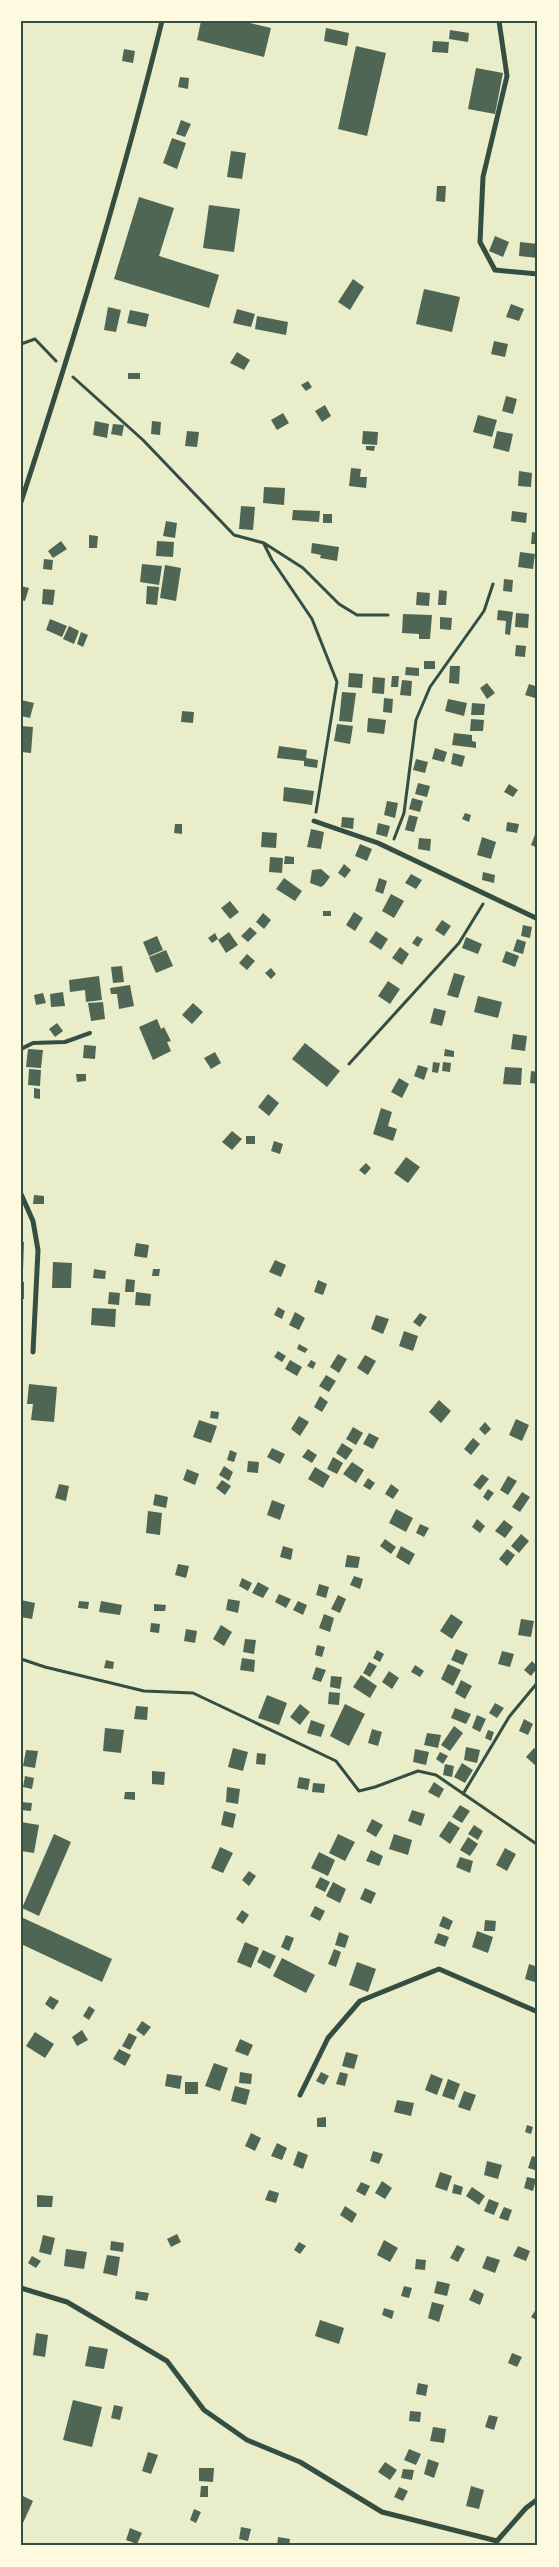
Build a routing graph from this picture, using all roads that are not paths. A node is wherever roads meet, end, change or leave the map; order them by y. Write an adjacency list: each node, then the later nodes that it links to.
1 (162, 21): 4 (street)
2 (499, 21): 3 (street)
3 (538, 274)
4 (21, 502)
5 (314, 821): 6 (street)
6 (538, 919)
7 (90, 1033): 8 (lane)
8 (21, 1048)
9 (21, 1194): 10 (street)
10 (33, 1352)
11 (538, 2012): 12 (street)
12 (300, 2096)
13 (21, 2288): 15 (street)
14 (538, 2500): 15 (street)
15 (496, 2543)

